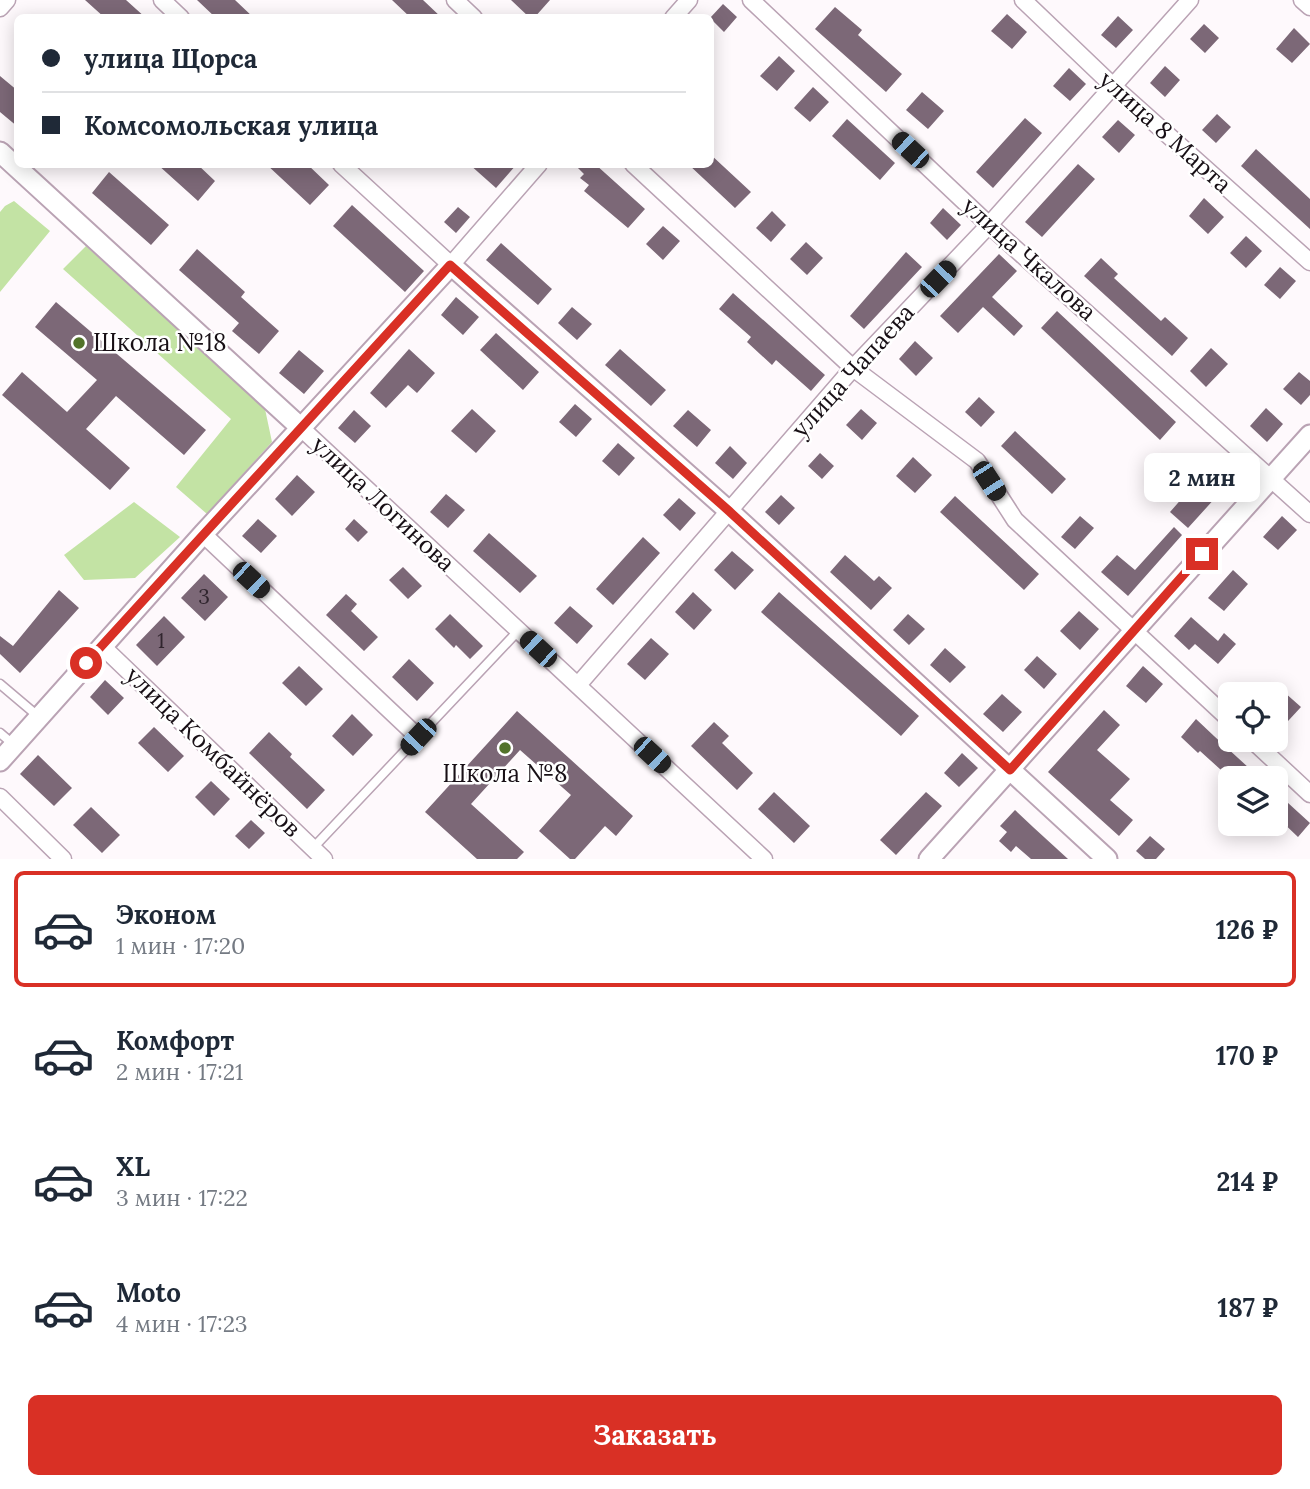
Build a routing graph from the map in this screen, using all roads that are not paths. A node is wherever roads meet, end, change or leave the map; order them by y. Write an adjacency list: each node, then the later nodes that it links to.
1 (7, 0): 10 (street)
2 (162, 0): 11 (street)
3 (455, 0): 12 (street)
4 (689, 0): 13 (street)
5 (751, 0): 21 (street, улица Чкалова)
6 (1023, 0): 14 (street, улица 8 Марта)
7 (1190, 0): 14 (street, улица Чапаева)
8 (1302, 0): 9 (street)
9 (1310, 7)
10 (0, 8)
11 (177, 14)
12 (470, 14)
13 (677, 14)
14 (1113, 86): 21 (street, улица Чапаева); 22 (street, улица 8 Марта)
15 (0, 152): 16 (street, улица Логинова)
16 (14, 165)
17 (17, 168): 25 (street, улица Логинова)
18 (345, 168): 23 (street)
19 (535, 168): 23 (street)
20 (637, 168): 24 (street)
21 (989, 225): 24 (street, улица Чапаева); 27 (street, улица Чкалова)
22 (1310, 262)
23 (450, 265): 25 (street); 28 (street)
24 (853, 368): 28 (street, улица Чапаева); 32 (street)
25 (300, 427): 30 (street); 31 (street, улица Логинова)
26 (1310, 435): 27 (street)
27 (1272, 478): 29 (street, улица Чкалова); 32 (street)
28 (729, 511): 35 (street, улица Чапаева); 42 (street)
29 (1310, 514)
30 (203, 534): 33 (street); 38 (street)
31 (519, 631): 35 (street, улица Логинова); 38 (lane)
32 (1133, 631): 36 (street); 42 (street)
33 (102, 646): 37 (street); 45 (street, улица Комбайнёров)
34 (0, 684): 37 (lane)
35 (578, 685): 47 (street, улица Логинова)
36 (1218, 709)
37 (39, 717): 39 (street)
38 (418, 737): 45 (lane)
39 (7, 739): 41 (street)
40 (1265, 752): 43 (street)
41 (0, 761)
42 (1010, 770): 48 (street); 49 (street)
43 (1310, 794)
44 (0, 797): 46 (street)
45 (319, 854)
46 (63, 859)
47 (764, 859)
48 (929, 859)
49 (1107, 859)

